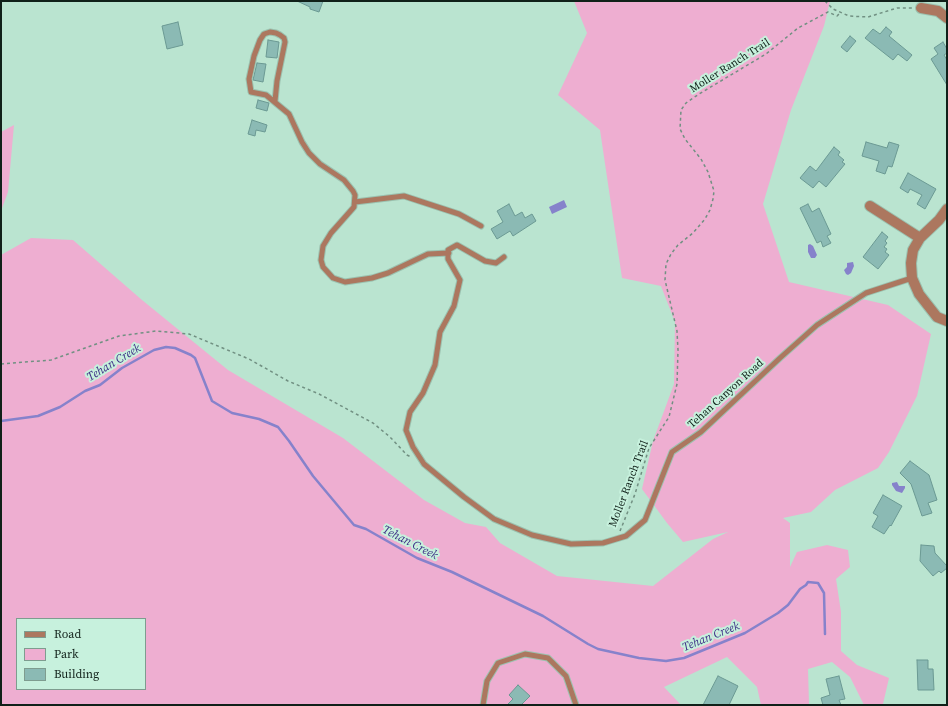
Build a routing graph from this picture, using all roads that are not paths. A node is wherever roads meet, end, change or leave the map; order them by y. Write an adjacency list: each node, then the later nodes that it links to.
1 (921, 8): 2 (street)
2 (947, 18)
3 (275, 101): 3 (lane); 4 (lane)
4 (355, 202): 7 (lane); 9 (lane)
5 (870, 206): 8 (street)
6 (947, 209): 8 (street)
7 (481, 226)
8 (920, 238): 11 (street)
9 (449, 253): 10 (lane); 11 (lane, Tehan Canyon Road)
10 (504, 257)
11 (912, 278): 12 (street)
12 (947, 321)
13 (483, 705): 14 (lane)
14 (576, 705)

